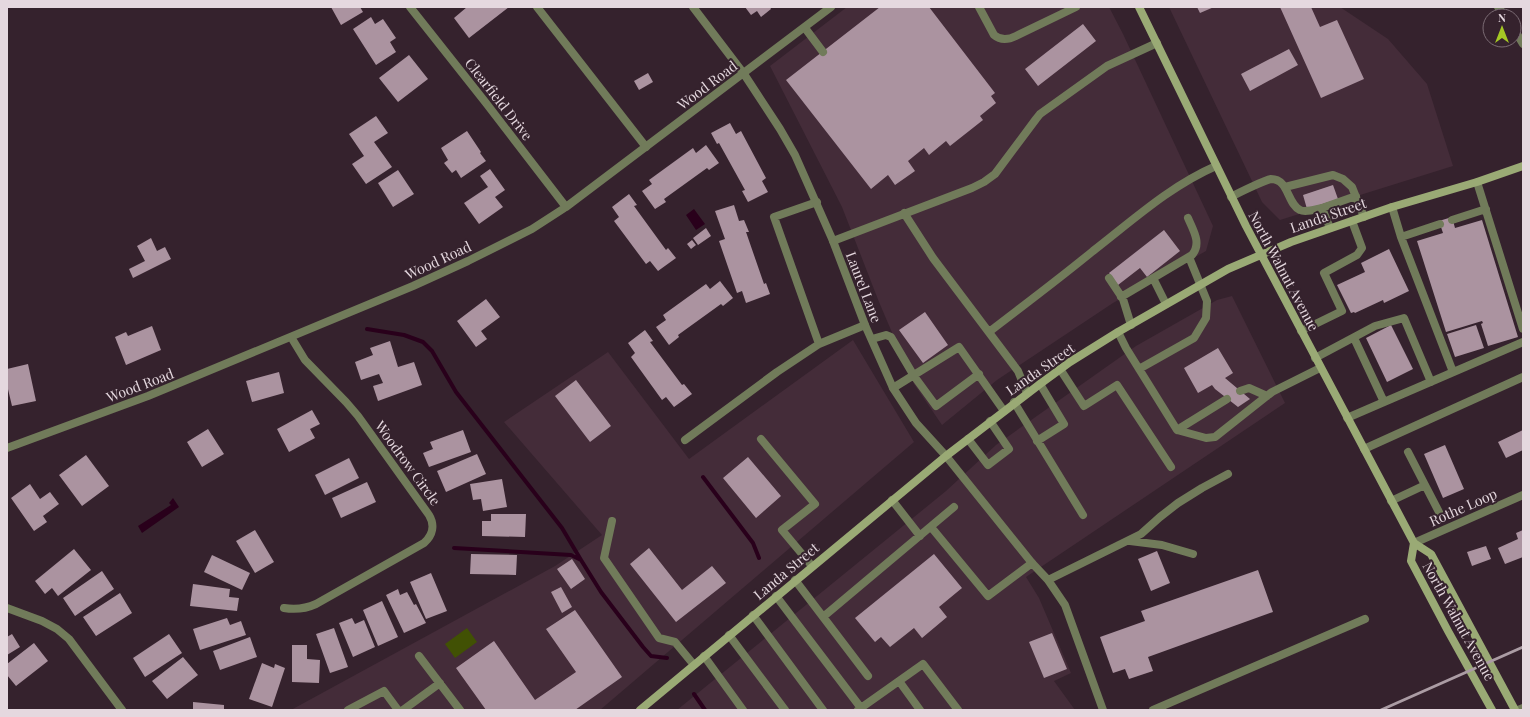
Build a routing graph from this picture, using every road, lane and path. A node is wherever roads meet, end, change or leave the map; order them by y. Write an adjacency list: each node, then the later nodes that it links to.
1 (410, 7): 20 (street, Clearfield Drive)
2 (537, 7): 12 (street)
3 (693, 7): 11 (street, Laurel Lane)
4 (831, 7): 8 (street, Wood Road)
5 (979, 7): 6 (street)
6 (1076, 7)
7 (1139, 7): 9 (main road, North Walnut Avenue)
8 (805, 28): 10 (street); 11 (street, Wood Road)
9 (1157, 43): 13 (main road, North Walnut Avenue); 24 (street)
10 (823, 52)
11 (744, 74): 12 (street, Wood Road); 19 (street, Laurel Lane)
12 (646, 147): 20 (street, Wood Road)
13 (1216, 166): 18 (main road, North Walnut Avenue); 44 (street)
14 (1523, 166): 15 (main road, Landa Street)
15 (1477, 182): 22 (main road, Landa Street); 23 (street)
16 (1285, 187): 17 (street); 18 (street); 21 (street)
17 (1356, 196): 21 (street); 25 (street)
18 (1231, 197): 33 (main road, North Walnut Avenue)
19 (817, 202): 32 (street, Laurel Lane); 50 (street)
20 (566, 208): 46 (street, Wood Road)
21 (1322, 208): 30 (street)
22 (1392, 208): 25 (main road, Landa Street); 31 (street)
23 (1486, 209): 27 (street); 42 (street)
24 (904, 213): 32 (street); 44 (street)
25 (1364, 217): 28 (main road, Landa Street)
26 (1188, 218): 34 (street)
27 (1452, 220)
28 (1352, 221): 30 (main road, Landa Street); 43 (street)
29 (1440, 224): 31 (street)
30 (1330, 228): 33 (main road, Landa Street)
31 (1401, 237): 55 (street)
32 (833, 242): 40 (street, Laurel Lane)
33 (1261, 254): 37 (main road, Landa Street); 43 (main road, North Walnut Avenue)
34 (1189, 257): 36 (street); 37 (street)
35 (1108, 278): 38 (street)
36 (1153, 278): 38 (street); 39 (street)
37 (1200, 285): 39 (main road, Landa Street); 54 (street)
38 (1121, 297): 41 (street)
39 (1166, 304): 41 (main road, Landa Street)
40 (865, 325): 48 (street, Laurel Lane); 50 (street)
41 (1131, 325): 45 (main road, Landa Street)
42 (1523, 329)
43 (1301, 331): 51 (main road, North Walnut Avenue)
44 (989, 332): 63 (street)
45 (1118, 332): 53 (main road, Landa Street); 54 (street)
46 (291, 337): 76 (street, Wood Road); 101 (street, Woodrow Circle)
47 (1354, 338): 51 (street); 59 (street); 67 (street)
48 (872, 339): 57 (street); 61 (street, Laurel Lane)
49 (1523, 342): 55 (street)
50 (819, 344): 74 (street)
51 (1315, 358): 52 (main road, North Walnut Avenue)
52 (1320, 368): 64 (street); 69 (main road, North Walnut Avenue)
53 (1060, 369): 60 (main road, Landa Street); 80 (street)
54 (1139, 369): 71 (street)
55 (1453, 372): 59 (street)
56 (978, 374): 57 (street); 57 (street); 68 (street)
57 (914, 376): 61 (street)
58 (1523, 377): 77 (street)
59 (1431, 382): 67 (street)
60 (1040, 384): 63 (main road, Landa Street); 75 (street)
61 (893, 388): 79 (street, Laurel Lane)
62 (1240, 391): 64 (street)
63 (1027, 393): 66 (main road, Landa Street)
64 (1267, 396): 71 (street)
65 (1226, 398): 71 (street)
66 (1014, 402): 68 (main road, Landa Street); 75 (street)
67 (1384, 402): 69 (street)
68 (1004, 411): 70 (main road, Landa Street)
69 (1347, 418): 77 (main road, North Walnut Avenue)
70 (990, 422): 73 (main road, Landa Street); 73 (street)
71 (1177, 430)
72 (761, 439): 96 (street)
73 (968, 439): 79 (main road, Landa Street)
74 (685, 440)
75 (1037, 441): 88 (street)
76 (7, 448)
77 (1364, 449): 85 (main road, North Walnut Avenue)
78 (1408, 452): 82 (street)
79 (946, 456): 84 (main road, Landa Street); 95 (street, Laurel Lane)
80 (1171, 467)
81 (1228, 474): 92 (street)
82 (1425, 485): 85 (street); 87 (street)
83 (1523, 495): 93 (street, Rothe Loop)
84 (892, 500): 91 (street); 96 (main road, Landa Street)
85 (1391, 501): 93 (main road, North Walnut Avenue)
86 (954, 507): 90 (street)
87 (1439, 512)
88 (1083, 515)
89 (612, 521): 108 (street)
90 (931, 527): 91 (street); 95 (street)
91 (920, 536): 103 (street)
92 (1130, 541): 94 (street); 98 (street)
93 (1414, 543): 127 (main road, North Walnut Avenue); 128 (main road, North Walnut Avenue)
94 (1193, 554)
95 (1032, 563): 98 (street, Laurel Lane)
96 (812, 566): 97 (main road, Landa Street)
97 (795, 580): 99 (main road, Landa Street); 103 (street)
98 (1048, 580): 125 (street, Laurel Lane)
99 (776, 596): 102 (main road, Landa Street); 113 (street)
100 (7, 608): 114 (street)
101 (284, 608)
102 (753, 615): 105 (main road, Landa Street); 122 (street)
103 (823, 617): 109 (street)
104 (1365, 619): 126 (street)
105 (729, 635): 107 (main road, Landa Street); 121 (street)
106 (418, 656): 111 (street)
107 (704, 656): 108 (main road, Landa Street); 120 (street)
108 (694, 665): 119 (main road, Landa Street)
109 (868, 676)
110 (898, 681): 113 (street); 123 (street); 124 (street)
111 (440, 683): 117 (street); 118 (street)
112 (1523, 708): 129 (street)
113 (859, 709)
114 (122, 710)
115 (348, 710): 116 (street)
116 (398, 710)
117 (402, 710)
118 (460, 710)
119 (640, 710)
120 (743, 710)
121 (785, 710)
122 (823, 710)
123 (920, 710)
124 (958, 710)
125 (1103, 710)
126 (1153, 710)
127 (1492, 710)
128 (1515, 710)
129 (1518, 710)

